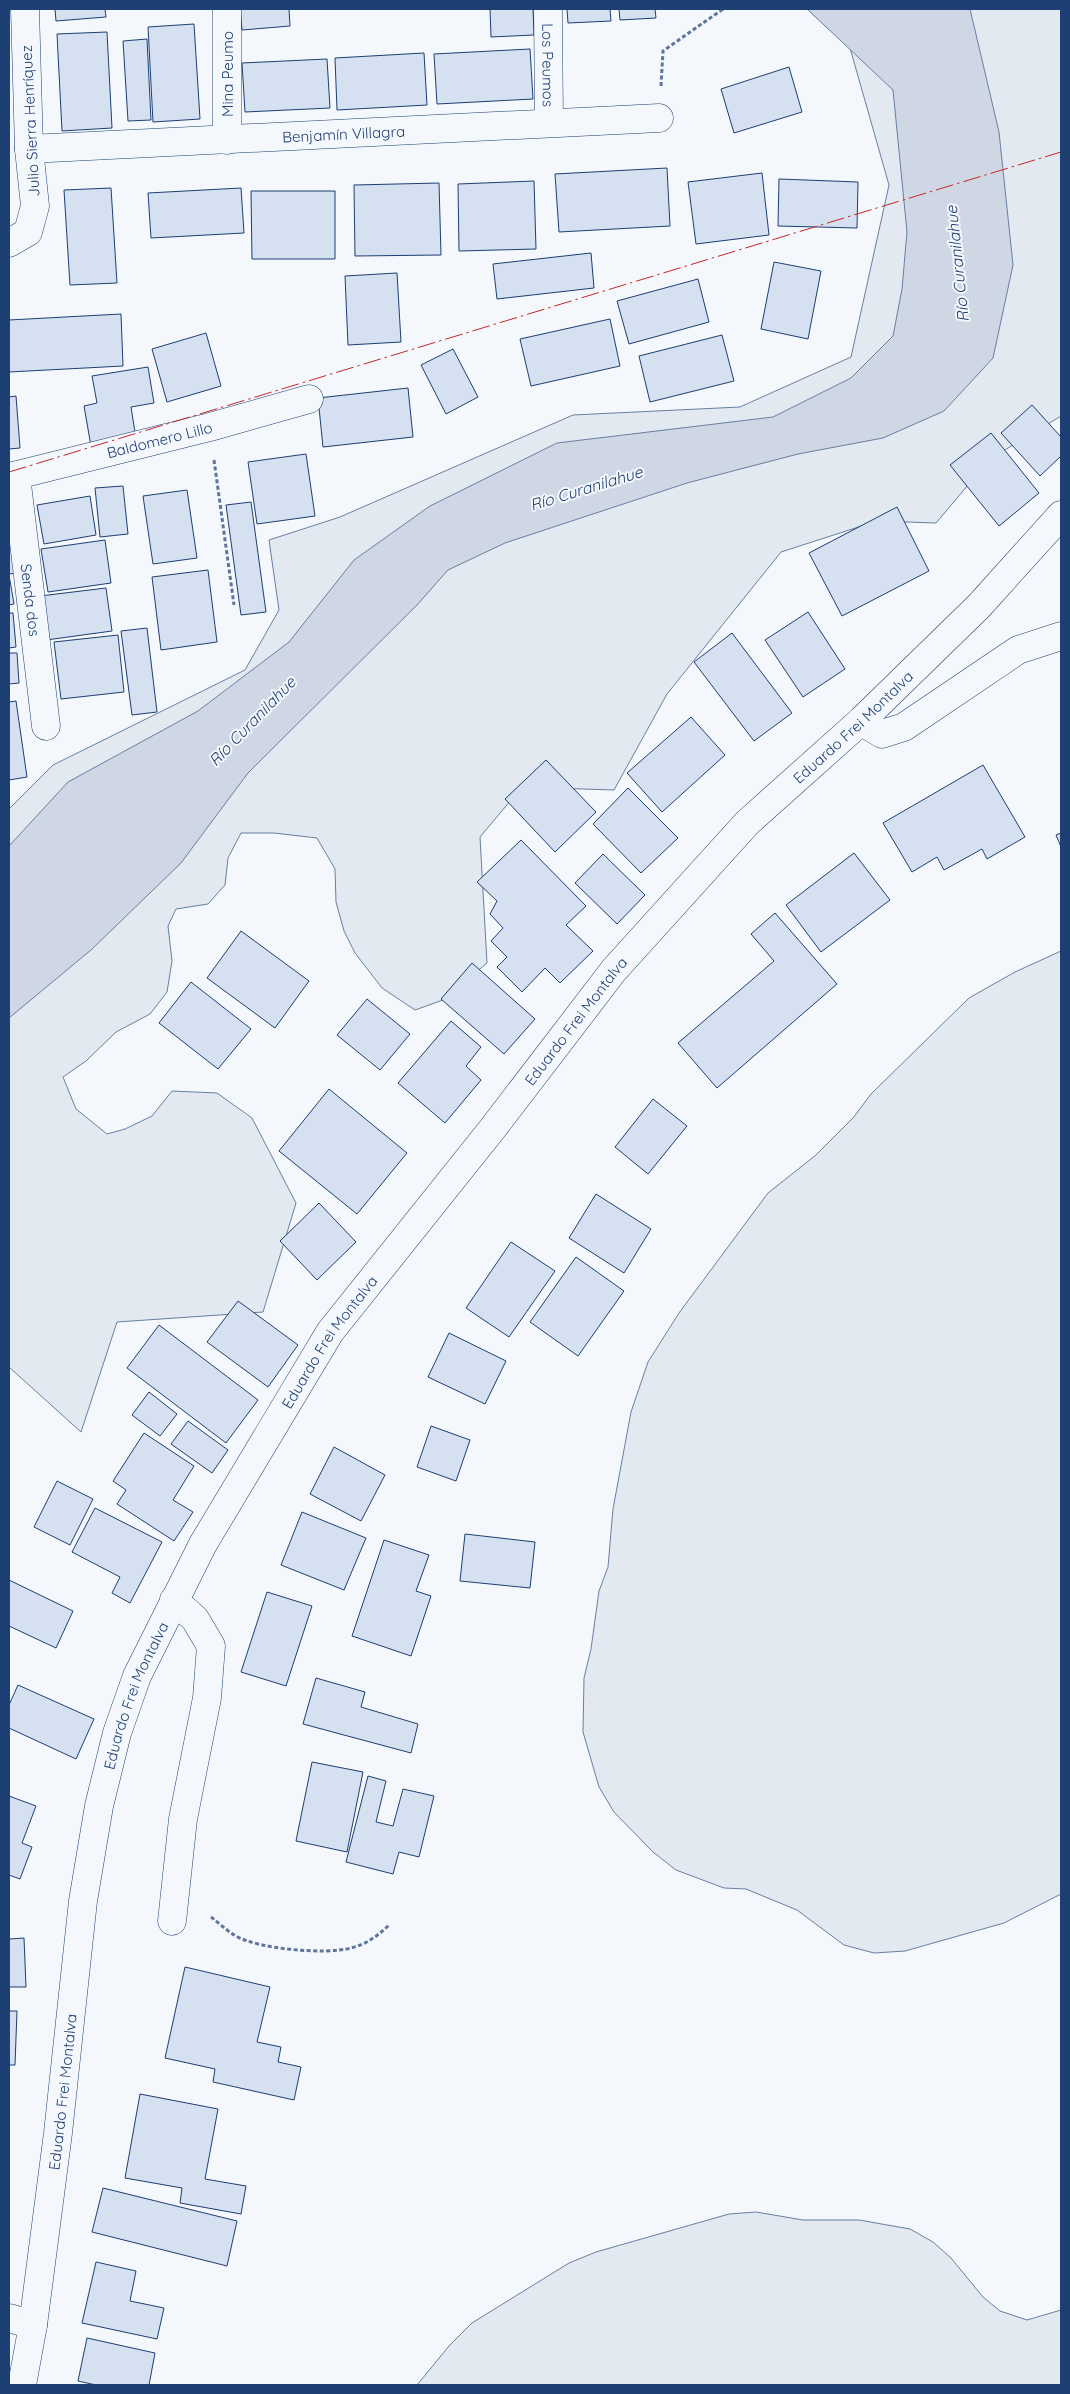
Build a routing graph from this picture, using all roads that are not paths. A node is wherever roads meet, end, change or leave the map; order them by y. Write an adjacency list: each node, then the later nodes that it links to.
1 (25, 9): 7 (street, Julio Sierra Henríquez)
2 (227, 9): 6 (street, Mina Peumo)
3 (548, 9): 5 (street, Los Peumos)
4 (659, 118): 5 (street, Benjamín Villagra)
5 (549, 123): 6 (street, Benjamín Villagra)
6 (228, 140): 7 (street, Benjamín Villagra)
7 (29, 149): 8 (street, Julio Sierra Henríquez)
8 (19, 237)
9 (309, 399): 10 (street, Baldomero Lillo)
10 (12, 476): 14 (street, Senda dos)
11 (1061, 515): 13 (street, Eduardo Frei Montalva)
12 (1061, 636): 13 (street)
13 (861, 721): 15 (street, Eduardo Frei Montalva)
14 (46, 726)
15 (174, 1600): 16 (street); 17 (street, Eduardo Frei Montalva)
16 (172, 1921)
17 (21, 2322): 18 (street, Eduardo Frei Montalva)
18 (22, 2385)

